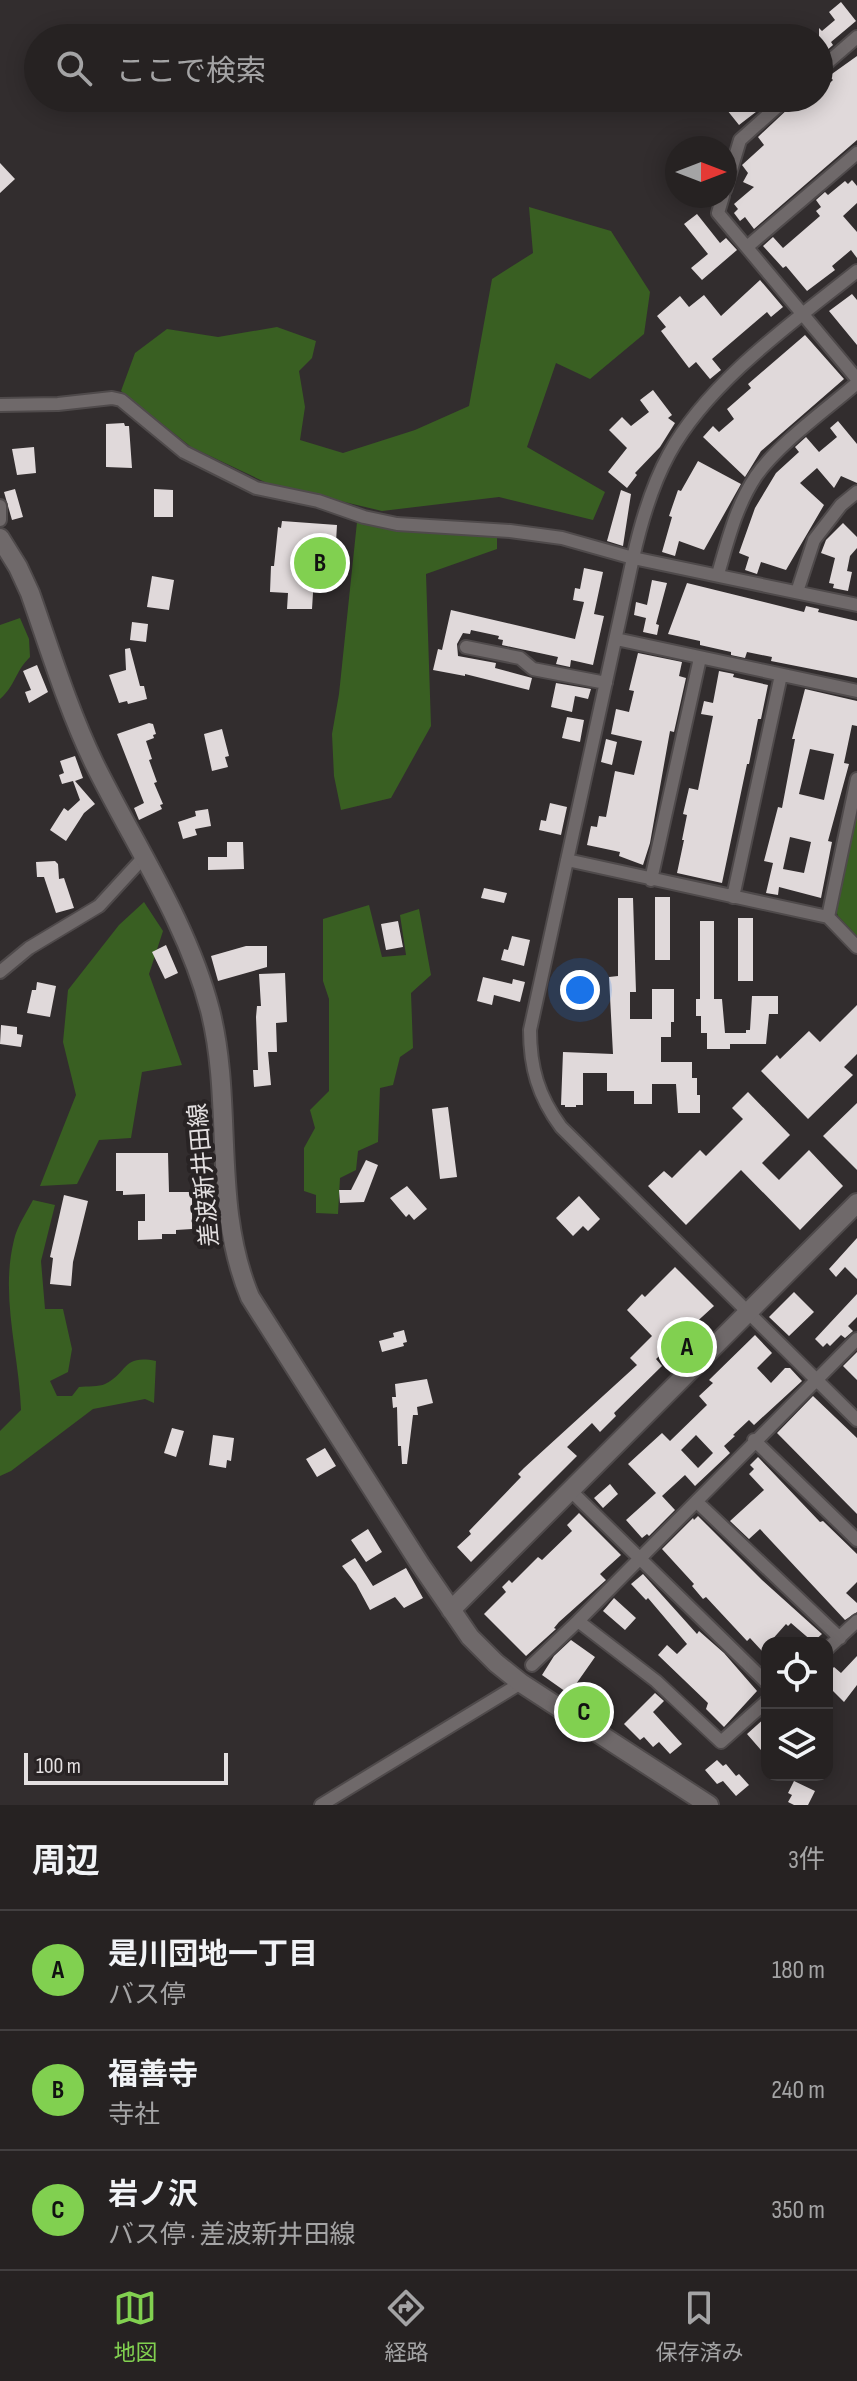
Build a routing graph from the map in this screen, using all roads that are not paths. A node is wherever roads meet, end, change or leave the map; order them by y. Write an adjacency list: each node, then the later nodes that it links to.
1 (857, 37): 2 (street)
2 (833, 58)
3 (771, 112): 4 (street)
4 (737, 150)
5 (857, 153): 7 (street)
6 (719, 208): 7 (street)
7 (747, 247): 9 (street)
8 (857, 271): 9 (street)
9 (803, 314): 10 (street); 16 (street)
10 (857, 381): 17 (street)
11 (0, 405): 16 (street)
12 (857, 492): 18 (street)
13 (0, 506): 14 (street)
14 (0, 520)
15 (0, 538): 27 (main road, 差波新井田線)
16 (633, 558): 17 (street); 20 (street)
17 (718, 574): 18 (street)
18 (797, 592): 19 (street)
19 (857, 605)
20 (616, 639): 22 (street); 24 (street)
21 (466, 647): 24 (street)
22 (700, 658): 23 (street); 29 (street)
23 (781, 675): 25 (street); 30 (street)
24 (606, 683): 28 (street)
25 (857, 691)
26 (857, 779): 31 (street)
27 (143, 858): 33 (street); 44 (main road, 差波新井田線)
28 (567, 860): 29 (street); 35 (street)
29 (651, 880): 30 (street)
30 (733, 897): 31 (street)
31 (828, 917): 32 (street)
32 (857, 947)
33 (0, 972)
34 (857, 1203): 35 (main road)
35 (747, 1312): 37 (street); 40 (main road)
36 (857, 1339): 37 (street)
37 (816, 1379): 38 (street); 39 (street)
38 (857, 1420)
39 (754, 1440): 41 (street); 42 (street)
40 (571, 1491): 43 (street); 44 (main road)
41 (697, 1502): 43 (street); 47 (street)
42 (857, 1540)
43 (639, 1556): 45 (street); 50 (street)
44 (451, 1610): 51 (main road, 差波新井田線)
45 (578, 1621): 49 (street); 52 (street)
46 (857, 1621): 47 (street)
47 (840, 1638): 48 (street)
48 (833, 1644)
49 (532, 1665)
50 (761, 1677)
51 (521, 1683): 53 (street); 54 (main road, 差波新井田線)
52 (761, 1706)
53 (321, 1805)
54 (709, 1805)

